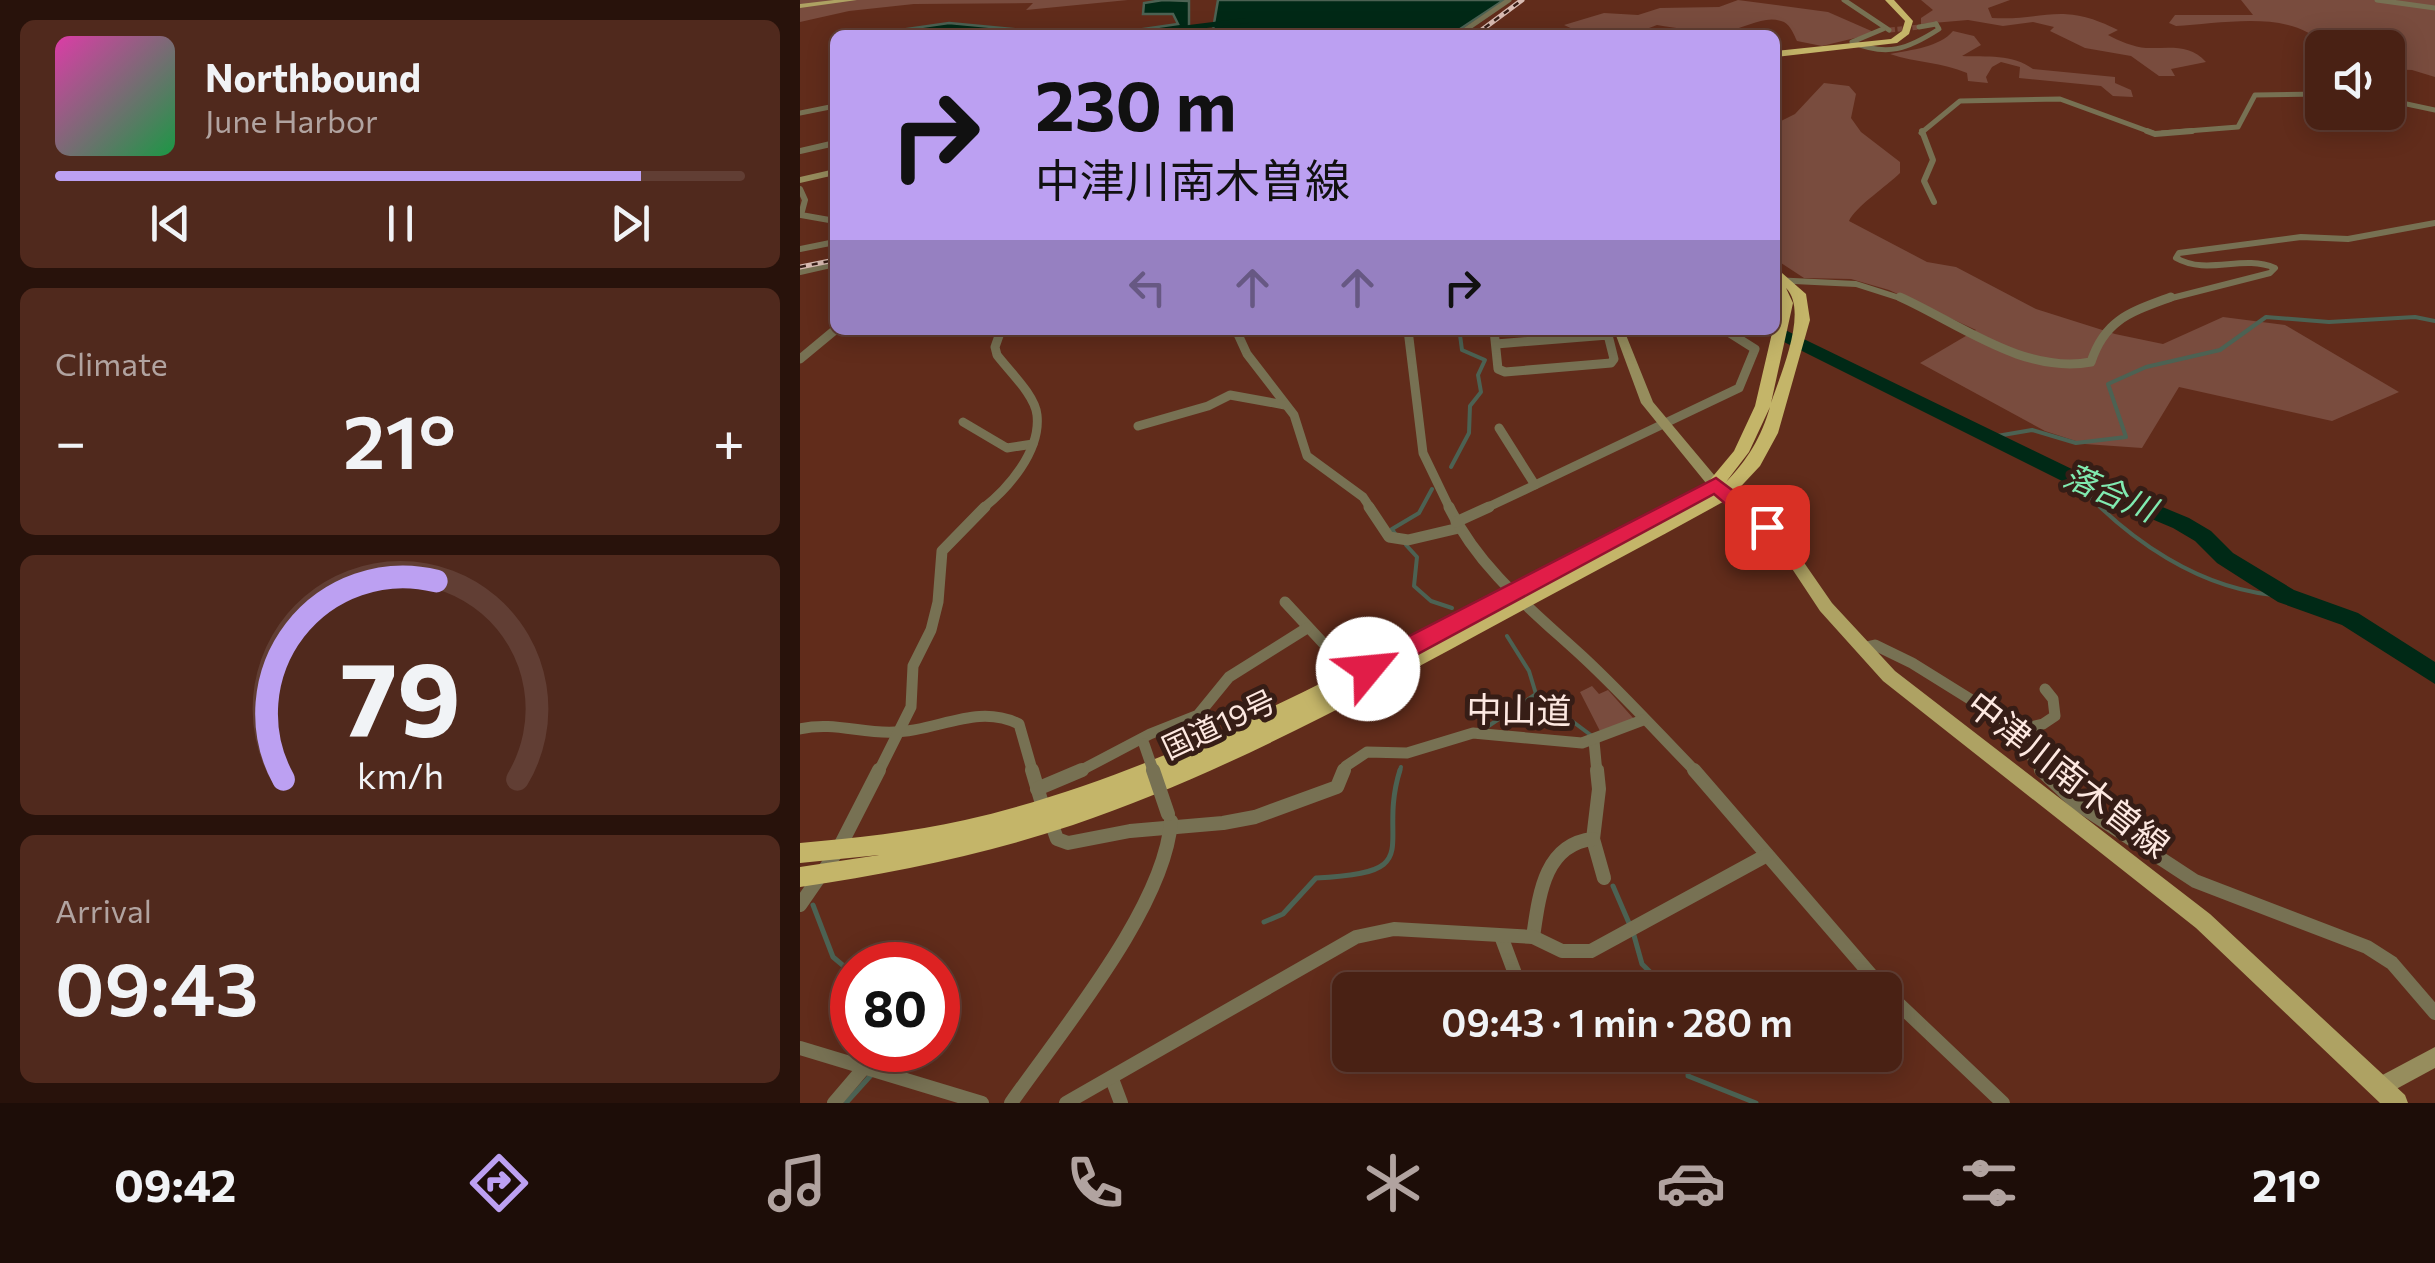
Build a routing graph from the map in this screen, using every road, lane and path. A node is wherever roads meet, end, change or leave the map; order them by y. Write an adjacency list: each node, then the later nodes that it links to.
1 (853, 0): 6 (main road)
2 (1509, 0): 9 (street)
3 (1844, 0): 10 (street)
4 (1890, 0): 10 (highway)
5 (2377, 0): 7 (street)
6 (800, 6)
7 (2435, 8)
8 (1919, 26): 10 (street)
9 (1465, 30)
10 (1859, 48): 11 (highway)
11 (1780, 54)
12 (2305, 94): 17 (street)
13 (2405, 104): 15 (street)
14 (830, 107): 16 (street)
15 (2435, 110)
16 (800, 113)
17 (2208, 130): 18 (street); 24 (street)
18 (2220, 138)
19 (830, 144): 20 (street)
20 (800, 151)
21 (830, 173): 22 (street)
22 (800, 180)
23 (800, 189): 25 (street)
24 (1934, 202)
25 (830, 220)
26 (2435, 222): 33 (street)
27 (830, 243): 28 (street)
28 (800, 248)
29 (830, 265): 30 (street)
30 (800, 272)
31 (1780, 274): 33 (highway)
32 (1780, 281): 33 (street)
33 (1791, 283): 43 (highway, 国道19号)
34 (1780, 287): 43 (highway, 国道19号)
35 (830, 334): 44 (street)
36 (999, 335): 50 (street)
37 (1238, 335): 45 (street)
38 (1409, 335): 53 (street)
39 (1495, 335): 42 (street)
40 (1621, 335): 47 (street)
41 (1732, 335): 47 (street)
42 (1496, 344): 42 (street)
43 (1784, 354): 52 (highway, 国道19号)
44 (800, 359)
45 (1285, 405): 48 (street); 53 (street)
46 (964, 422): 50 (street)
47 (1662, 424): 51 (street); 52 (street)
48 (1138, 426)
49 (1499, 428): 51 (street)
50 (1032, 444): 63 (street)
51 (1534, 485): 53 (street)
52 (1720, 489): 54 (highway, 国道19号); 57 (main road, 中津川南木曽線)
53 (1458, 525): 54 (street)
54 (1517, 598): 58 (highway, 国道19号); 60 (street); 66 (highway, 国道19号)
55 (1284, 602): 56 (street)
56 (1306, 628): 58 (street); 64 (street)
57 (1862, 648): 62 (street); 88 (main road, 中津川南木曽線)
58 (1368, 669): 66 (highway, 国道19号)
59 (2045, 689): 62 (street)
60 (1644, 720): 65 (street, 中山道); 71 (street)
61 (800, 729): 63 (street)
62 (2014, 731): 81 (street)
63 (898, 733): 66 (street); 69 (street)
64 (1142, 741): 66 (street); 67 (street, bridge)
65 (1594, 741): 67 (street, 中山道); 68 (street)
66 (1044, 807): 67 (street); 69 (highway, 国道19号); 72 (highway, 国道19号)
67 (1170, 821): 91 (street)
68 (1594, 839): 74 (street); 77 (street)
69 (838, 850): 70 (highway, 国道19号); 72 (street)
70 (800, 854)
71 (1767, 855): 77 (street); 79 (street)
72 (824, 874): 73 (highway, 国道19号); 75 (street)
73 (800, 877)
74 (1604, 878)
75 (800, 905)
76 (1501, 936): 77 (street); 78 (street); 87 (street)
77 (1533, 938)
78 (1514, 972)
79 (1869, 972)
80 (1902, 1006): 94 (street)
81 (2435, 1013)
82 (800, 1048): 84 (street)
83 (2435, 1057): 88 (street)
84 (830, 1058)
85 (868, 1072): 89 (street)
86 (873, 1072): 90 (street)
87 (1112, 1079): 92 (street); 93 (street)
88 (2380, 1087): 95 (main road, 中津川南木曽線)
89 (834, 1103)
90 (982, 1103)
91 (1011, 1103)
92 (1066, 1103)
93 (1120, 1103)
94 (2003, 1103)
95 (2396, 1103)

